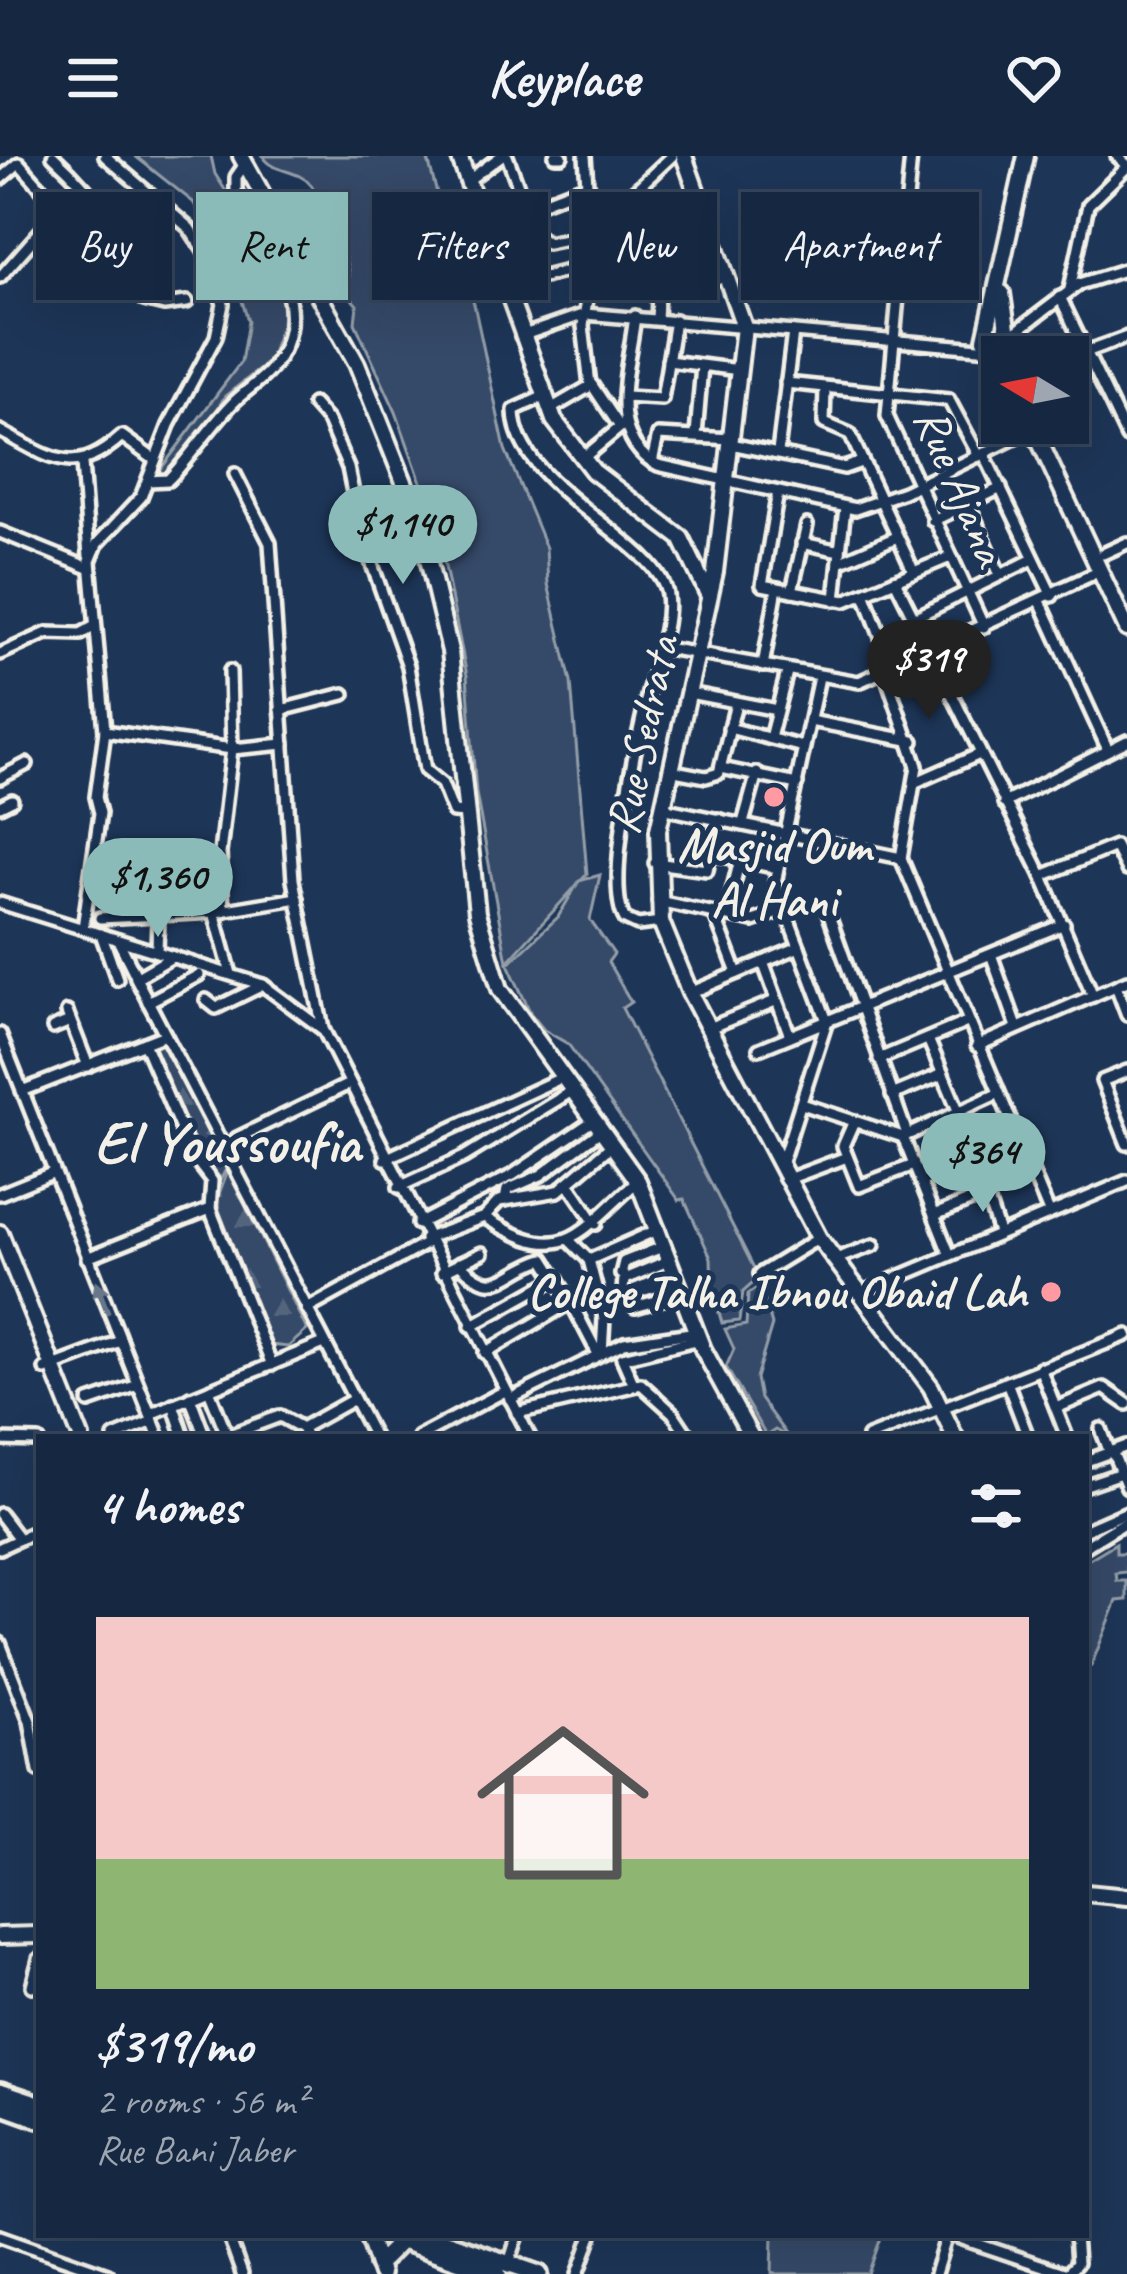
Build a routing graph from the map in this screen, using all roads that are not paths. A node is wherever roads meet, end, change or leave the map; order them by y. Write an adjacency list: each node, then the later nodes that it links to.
1 (53, 156): 14 (street)
2 (105, 156): 74 (street)
3 (459, 156): 16 (street)
4 (504, 156): 16 (street); 22 (street)
5 (598, 156): 12 (street)
6 (672, 156): 24 (street)
7 (684, 156): 25 (street, Rue Sedrata)
8 (911, 156): 50 (street, Rue Ajana)
9 (1029, 156): 46 (street)
10 (1117, 156): 13 (street)
11 (243, 160): 79 (street); 150 (street)
12 (585, 161): 17 (street)
13 (1127, 166): 33 (street)
14 (74, 176): 19 (street); 20 (street)
15 (0, 179): 18 (street)
16 (466, 182): 21 (street)
17 (587, 184): 23 (street); 26 (street)
18 (48, 192)
19 (50, 192)
20 (87, 192)
21 (470, 192)
22 (522, 192)
23 (594, 192)
24 (630, 192)
25 (698, 192)
26 (548, 200)
27 (36, 236): 30 (street)
28 (717, 246): 32 (street, Rue Sedrata)
29 (1127, 268): 33 (street)
30 (0, 277)
31 (717, 278): 32 (street)
32 (728, 279): 43 (street, Rue Sedrata)
33 (1065, 293): 47 (street); 48 (street)
34 (147, 300): 38 (street)
35 (509, 300): 45 (street)
36 (587, 300): 39 (street)
37 (657, 300): 41 (street)
38 (187, 302)
39 (585, 314): 40 (street); 45 (street); 58 (street)
40 (635, 316): 41 (street); 61 (street)
41 (657, 319): 42 (street)
42 (674, 320): 43 (street); 54 (street)
43 (744, 327): 44 (street); 56 (street, Rue Sedrata)
44 (793, 332): 50 (street); 57 (street)
45 (521, 336): 63 (street)
46 (1002, 336)
47 (1010, 336)
48 (1081, 336)
49 (1127, 337): 52 (street)
50 (891, 340): 51 (street); 60 (street, Rue Ajana)
51 (981, 344)
52 (1089, 351)
53 (1089, 356): 66 (street)
54 (668, 361): 55 (street); 61 (street)
55 (702, 366): 56 (street); 67 (street)
56 (741, 370): 68 (street, Rue Sedrata)
57 (786, 382): 59 (street); 71 (street)
58 (590, 385): 63 (street); 64 (street)
59 (825, 388): 60 (street); 76 (street)
60 (885, 394): 72 (street); 81 (street, Rue Ajana)
61 (625, 398): 64 (street)
62 (313, 404): 150 (street)
63 (546, 404): 73 (street); 114 (street)
64 (622, 426): 73 (street); 75 (street)
65 (0, 431): 77 (street)
66 (1126, 432)
67 (696, 435): 68 (street); 75 (street)
68 (732, 441): 71 (street); 80 (street, Rue Sedrata)
69 (1002, 444): 72 (street)
70 (1046, 444): 96 (street)
71 (778, 452): 76 (street)
72 (982, 455): 81 (street); 82 (street)
73 (582, 459): 106 (street)
74 (154, 460): 77 (street); 79 (street)
75 (652, 462): 80 (street)
76 (861, 462): 84 (street)
77 (82, 463): 97 (street)
78 (235, 474): 126 (street)
79 (148, 481): 97 (street)
80 (726, 481): 83 (street); 106 (street, Rue Sedrata)
81 (916, 486): 84 (street); 87 (street, Rue Ajana)
82 (1000, 488): 85 (street); 95 (street)
83 (778, 492): 86 (street); 101 (street)
84 (880, 502): 86 (street); 90 (street)
85 (969, 505): 87 (street); 99 (street)
86 (845, 508): 93 (street)
87 (933, 521): 94 (street, Rue Ajana)
88 (807, 525): 91 (street)
89 (0, 532): 97 (street)
90 (897, 537): 93 (street); 98 (street)
91 (802, 543): 93 (street); 102 (street)
92 (1127, 543): 96 (street)
93 (840, 557): 107 (street)
94 (950, 557): 98 (street); 103 (street, Rue Ajana)
95 (1034, 559): 99 (street); 105 (street)
96 (1102, 562): 105 (street); 109 (street); 113 (street)
97 (90, 565): 111 (street)
98 (914, 572): 100 (street)
99 (1000, 574): 103 (street)
100 (895, 580): 104 (street); 110 (street)
101 (777, 588): 102 (street); 118 (street)
102 (792, 591): 107 (street)
103 (967, 592): 110 (street); 112 (street, Rue Ajana)
104 (865, 595): 107 (street); 119 (street)
105 (1052, 596): 108 (street)
106 (710, 599): 115 (street, Rue Sedrata)
107 (836, 600)
108 (1040, 602): 112 (street); 137 (street)
109 (1127, 606)
110 (914, 618): 116 (street)
111 (95, 626): 117 (street); 130 (street)
112 (984, 628): 116 (street)
113 (1127, 628)
114 (659, 647): 115 (street); 170 (street)
115 (699, 652): 118 (street); 123 (street, Rue Sedrata)
116 (930, 652): 119 (street); 138 (street)
117 (0, 654)
118 (763, 666): 121 (street)
119 (889, 670): 122 (street); 132 (street)
120 (230, 671): 136 (street)
121 (787, 672): 122 (street); 127 (street)
122 (819, 677): 128 (street)
123 (689, 693): 125 (street); 141 (street, Rue Sedrata)
124 (344, 694): 126 (street)
125 (736, 704): 127 (street); 129 (street)
126 (281, 710): 133 (street)
127 (777, 710): 131 (street)
128 (810, 721): 132 (street); 135 (street)
129 (728, 728): 131 (street); 140 (street)
130 (105, 731): 136 (street); 172 (street)
131 (770, 738): 135 (street)
132 (913, 741): 144 (street)
133 (284, 744): 136 (street); 161 (street)
134 (1126, 744): 137 (street)
135 (803, 747): 145 (street)
136 (232, 749): 166 (street)
137 (1108, 750): 147 (street)
138 (980, 754): 144 (street); 147 (street)
139 (27, 764): 143 (street)
140 (722, 768): 141 (street); 142 (street)
141 (669, 770): 149 (street, Rue Sedrata)
142 (757, 773): 145 (street); 152 (street)
143 (0, 778)
144 (916, 782): 155 (street)
145 (797, 784): 153 (street)
146 (12, 800): 148 (street)
147 (1004, 803): 160 (street)
148 (0, 806)
149 (662, 808): 151 (street); 157 (street, Rue Sedrata)
150 (466, 813): 212 (street)
151 (718, 819): 152 (street); 154 (street)
152 (743, 824): 153 (street)
153 (786, 833): 155 (street); 158 (street)
154 (713, 854): 156 (street); 157 (street)
155 (901, 859): 183 (street)
156 (740, 860): 158 (street); 167 (street)
157 (655, 863): 162 (street, Rue Sedrata)
158 (777, 868): 165 (street)
159 (1127, 870): 160 (street)
160 (1042, 876): 171 (street)
161 (296, 898): 166 (street); 200 (street)
162 (658, 901): 167 (street); 170 (street, Rue Sedrata)
163 (0, 902): 172 (street)
164 (826, 908): 193 (street)
165 (784, 910): 167 (street); 175 (street)
166 (219, 912): 168 (street); 181 (street)
167 (720, 914): 180 (street)
168 (158, 917): 169 (street); 176 (street)
169 (100, 918)
170 (661, 922): 188 (street, Rue Sedrata)
171 (1064, 924): 178 (street); 189 (street)
172 (83, 928): 173 (street)
173 (101, 934): 174 (street); 185 (street)
174 (118, 940): 176 (street); 184 (street)
175 (800, 947): 179 (street); 195 (street)
176 (157, 952): 177 (street)
177 (172, 957): 181 (street); 184 (street)
178 (992, 957): 183 (street); 197 (street)
179 (763, 962): 180 (street); 191 (street)
180 (737, 973): 188 (street)
181 (232, 974): 187 (street)
182 (199, 975): 192 (street)
183 (949, 975): 193 (street); 196 (street)
184 (136, 976): 192 (street)
185 (117, 979)
186 (1121, 984): 189 (street); 194 (street)
187 (263, 985): 190 (street); 200 (street)
188 (690, 992): 199 (street, Rue Sedrata)
189 (1093, 996): 197 (street)
190 (206, 1000)
191 (775, 1000): 199 (street); 203 (street)
192 (148, 1002): 202 (street)
193 (862, 1009): 195 (street); 208 (street)
194 (1127, 1015)
195 (827, 1022): 203 (street); 218 (street)
196 (967, 1022): 204 (street); 206 (street)
197 (1017, 1027): 206 (street)
198 (53, 1028): 209 (street)
199 (709, 1028): 231 (street, Rue Sedrata)
200 (323, 1029): 213 (street)
201 (0, 1034): 214 (street)
202 (164, 1035): 205 (street); 227 (street)
203 (790, 1036): 207 (street)
204 (928, 1039): 208 (street); 211 (street)
205 (144, 1043): 209 (street); 241 (street)
206 (976, 1046): 216 (street)
207 (759, 1049)
208 (879, 1059): 217 (street)
209 (88, 1066): 214 (street)
210 (1127, 1071): 225 (street)
211 (943, 1074): 217 (street); 219 (street)
212 (562, 1078): 215 (street); 229 (street)
213 (347, 1085): 227 (street); 229 (street)
214 (22, 1091): 232 (street)
215 (572, 1091): 221 (street); 237 (street)
216 (997, 1094): 219 (street); 222 (street)
217 (892, 1095): 223 (street)
218 (802, 1104): 220 (street); 231 (street)
219 (958, 1110): 223 (street)
220 (854, 1121): 223 (street); 228 (street)
221 (598, 1125): 224 (street); 240 (street); 245 (street)
222 (1013, 1131): 226 (street); 242 (street)
223 (905, 1135): 230 (street)
224 (613, 1144): 233 (street); 236 (street)
225 (1127, 1144)
226 (971, 1149): 234 (street); 239 (street)
227 (225, 1151): 268 (street)
228 (847, 1157): 230 (street); 231 (street)
229 (385, 1159): 237 (street)
230 (914, 1165): 234 (street)
231 (785, 1172): 251 (street, Rue Sedrata)
232 (52, 1173): 238 (street); 258 (street)
233 (638, 1181): 246 (street); 247 (street)
234 (921, 1181): 243 (street)
235 (1127, 1181): 242 (street)
236 (568, 1183): 240 (street); 246 (street)
237 (399, 1187): 245 (street)
238 (0, 1194)
239 (986, 1194): 243 (street); 249 (street)
240 (506, 1200): 244 (street)
241 (210, 1209): 258 (street); 276 (street)
242 (1049, 1212): 249 (street)
243 (935, 1215): 256 (street)
244 (484, 1217): 250 (street); 252 (street)
245 (418, 1224): 252 (street)
246 (596, 1224): 250 (street)
247 (658, 1229): 255 (street); 259 (street)
248 (0, 1233): 277 (street)
249 (999, 1233): 256 (street)
250 (568, 1238): 259 (street)
251 (819, 1238): 260 (street, Rue Sedrata); 263 (street)
252 (426, 1241): 262 (street); 268 (street)
253 (874, 1245): 260 (street)
254 (482, 1252): 261 (street)
255 (668, 1253): 265 (street); 265 (street)
256 (950, 1253): 266 (street)
257 (0, 1256): 277 (street)
258 (87, 1258): 272 (street, one-way to 258)
259 (589, 1259): 275 (street)
260 (832, 1260): 266 (street, Rue Sedrata)
261 (459, 1263): 262 (street); 264 (street)
262 (442, 1272): 269 (street)
263 (760, 1274)
264 (556, 1278): 267 (street); 269 (street)
265 (683, 1293): 270 (street)
266 (859, 1294): 289 (street, Rue Sedrata)
267 (571, 1302): 274 (street); 275 (street)
268 (307, 1309): 273 (street)
269 (470, 1326): 274 (street)
270 (698, 1335): 275 (street); 280 (street); 306 (street)
271 (1127, 1335): 278 (street)
272 (119, 1341): 277 (street); 281 (street)
273 (324, 1343): 276 (street); 285 (street)
274 (485, 1353): 283 (street)
275 (600, 1354): 283 (street)
276 (272, 1365): 282 (street)
277 (49, 1368): 295 (street)
278 (1040, 1368): 279 (street); 290 (street)
279 (1007, 1382): 289 (street); 309 (street)
280 (633, 1383): 291 (street); 305 (street)
281 (138, 1385): 286 (street); 292 (street)
282 (209, 1390): 284 (street); 300 (street)
283 (508, 1395): 291 (street); 303 (street)
284 (190, 1397): 288 (street); 299 (street)
285 (354, 1400): 294 (street); 302 (street)
286 (89, 1402)
287 (1127, 1404): 290 (street)
288 (173, 1405): 292 (street); 298 (street)
289 (943, 1408): 307 (street); 308 (street, Rue Sedrata)
290 (1056, 1408): 310 (street)
291 (517, 1413): 304 (street)
292 (152, 1417): 296 (street); 297 (street)
293 (1101, 1429): 314 (street)
294 (304, 1432): 301 (street)
295 (77, 1434)
296 (120, 1434)
297 (158, 1434)
298 (183, 1434)
299 (200, 1434)
300 (227, 1434)
301 (235, 1434)
302 (372, 1434)
303 (424, 1434)
304 (528, 1434)
305 (687, 1434)
306 (749, 1434)
307 (876, 1434)
308 (954, 1434)
309 (1027, 1434)
310 (1066, 1434)
311 (0, 1440): 312 (street)
312 (36, 1441)
313 (1127, 1446): 314 (street)
314 (1111, 1452): 315 (street); 316 (street)
315 (1089, 1460)
316 (1121, 1473): 317 (street); 318 (street)
317 (1089, 1484)
318 (1127, 1487)
319 (0, 1514): 323 (street)
320 (1127, 1517): 321 (street); 324 (street)
321 (1089, 1529)
322 (36, 1531): 323 (street)
323 (19, 1539): 325 (street)
324 (1089, 1544)
325 (0, 1548)
326 (0, 1642): 327 (street)
327 (3, 1659): 328 (street)
328 (36, 1757)
329 (1089, 1893): 330 (street)
330 (1127, 1897)
331 (1089, 1902): 332 (street)
332 (1127, 1906)
333 (0, 1919): 335 (street)
334 (36, 1937): 335 (street)
335 (4, 1938)
336 (36, 1971): 337 (street)
337 (32, 1986)
338 (0, 2091): 339 (main road)
339 (36, 2103)
340 (0, 2105): 341 (main road)
341 (36, 2118)
342 (0, 2236): 355 (street)
343 (229, 2238): 356 (street)
344 (369, 2238): 353 (street)
345 (392, 2238): 352 (main road)
346 (432, 2238): 354 (main road)
347 (517, 2238): 354 (street)
348 (591, 2238): 358 (street)
349 (948, 2238): 359 (street)
350 (958, 2238): 351 (street)
351 (1075, 2238)
352 (401, 2241): 353 (main road); 354 (main road)
353 (379, 2269)
354 (504, 2269): 357 (main road)
355 (108, 2274)
356 (242, 2274)
357 (539, 2274)
358 (578, 2274)
359 (935, 2274)

